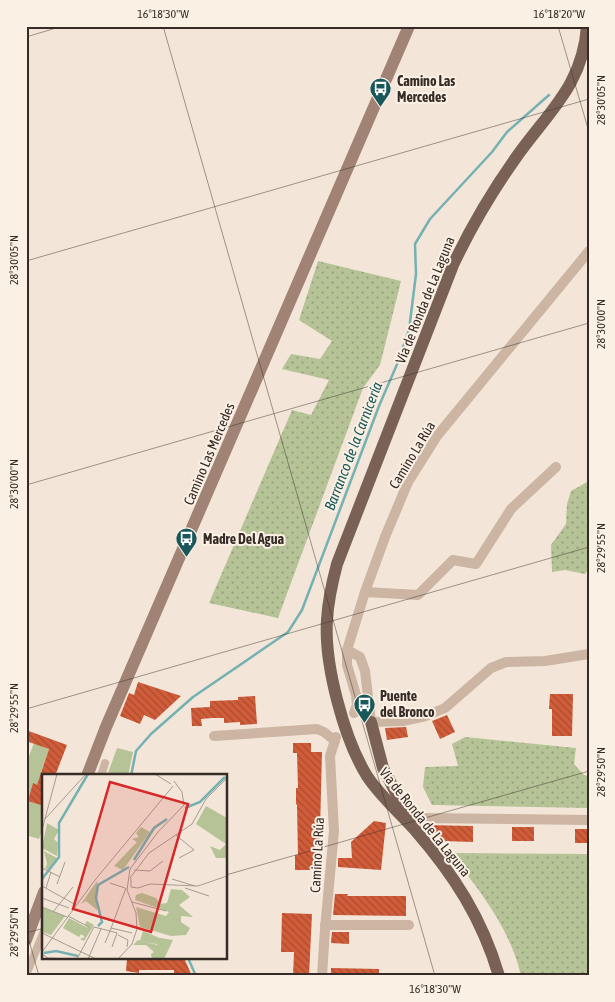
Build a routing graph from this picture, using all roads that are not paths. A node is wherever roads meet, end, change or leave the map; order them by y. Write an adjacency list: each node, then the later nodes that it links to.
1 (409, 26): 12 (main road, Camino Las Mercedes)
2 (587, 26): 15 (main road, Vía de Ronda de La Laguna)
3 (589, 252): 5 (street, Camino La Rúa)
4 (556, 467): 5 (street)
5 (365, 592): 6 (street, Camino La Rúa)
6 (347, 650): 8 (street, Camino La Rúa); 9 (street)
7 (589, 654): 9 (street)
8 (354, 713)
9 (371, 722): 15 (main road)
10 (214, 736): 17 (street, Camino La Rúa)
11 (105, 763): 13 (street)
12 (88, 774)
13 (102, 774)
14 (589, 820): 15 (street)
15 (414, 829): 23 (main road, Vía de Ronda de La Laguna)
16 (42, 897): 20 (main road)
17 (325, 925): 18 (street); 22 (street, Camino La Rúa)
18 (409, 925)
19 (42, 936): 21 (street)
20 (26, 940)
21 (26, 975)
22 (322, 976)
23 (499, 976)

